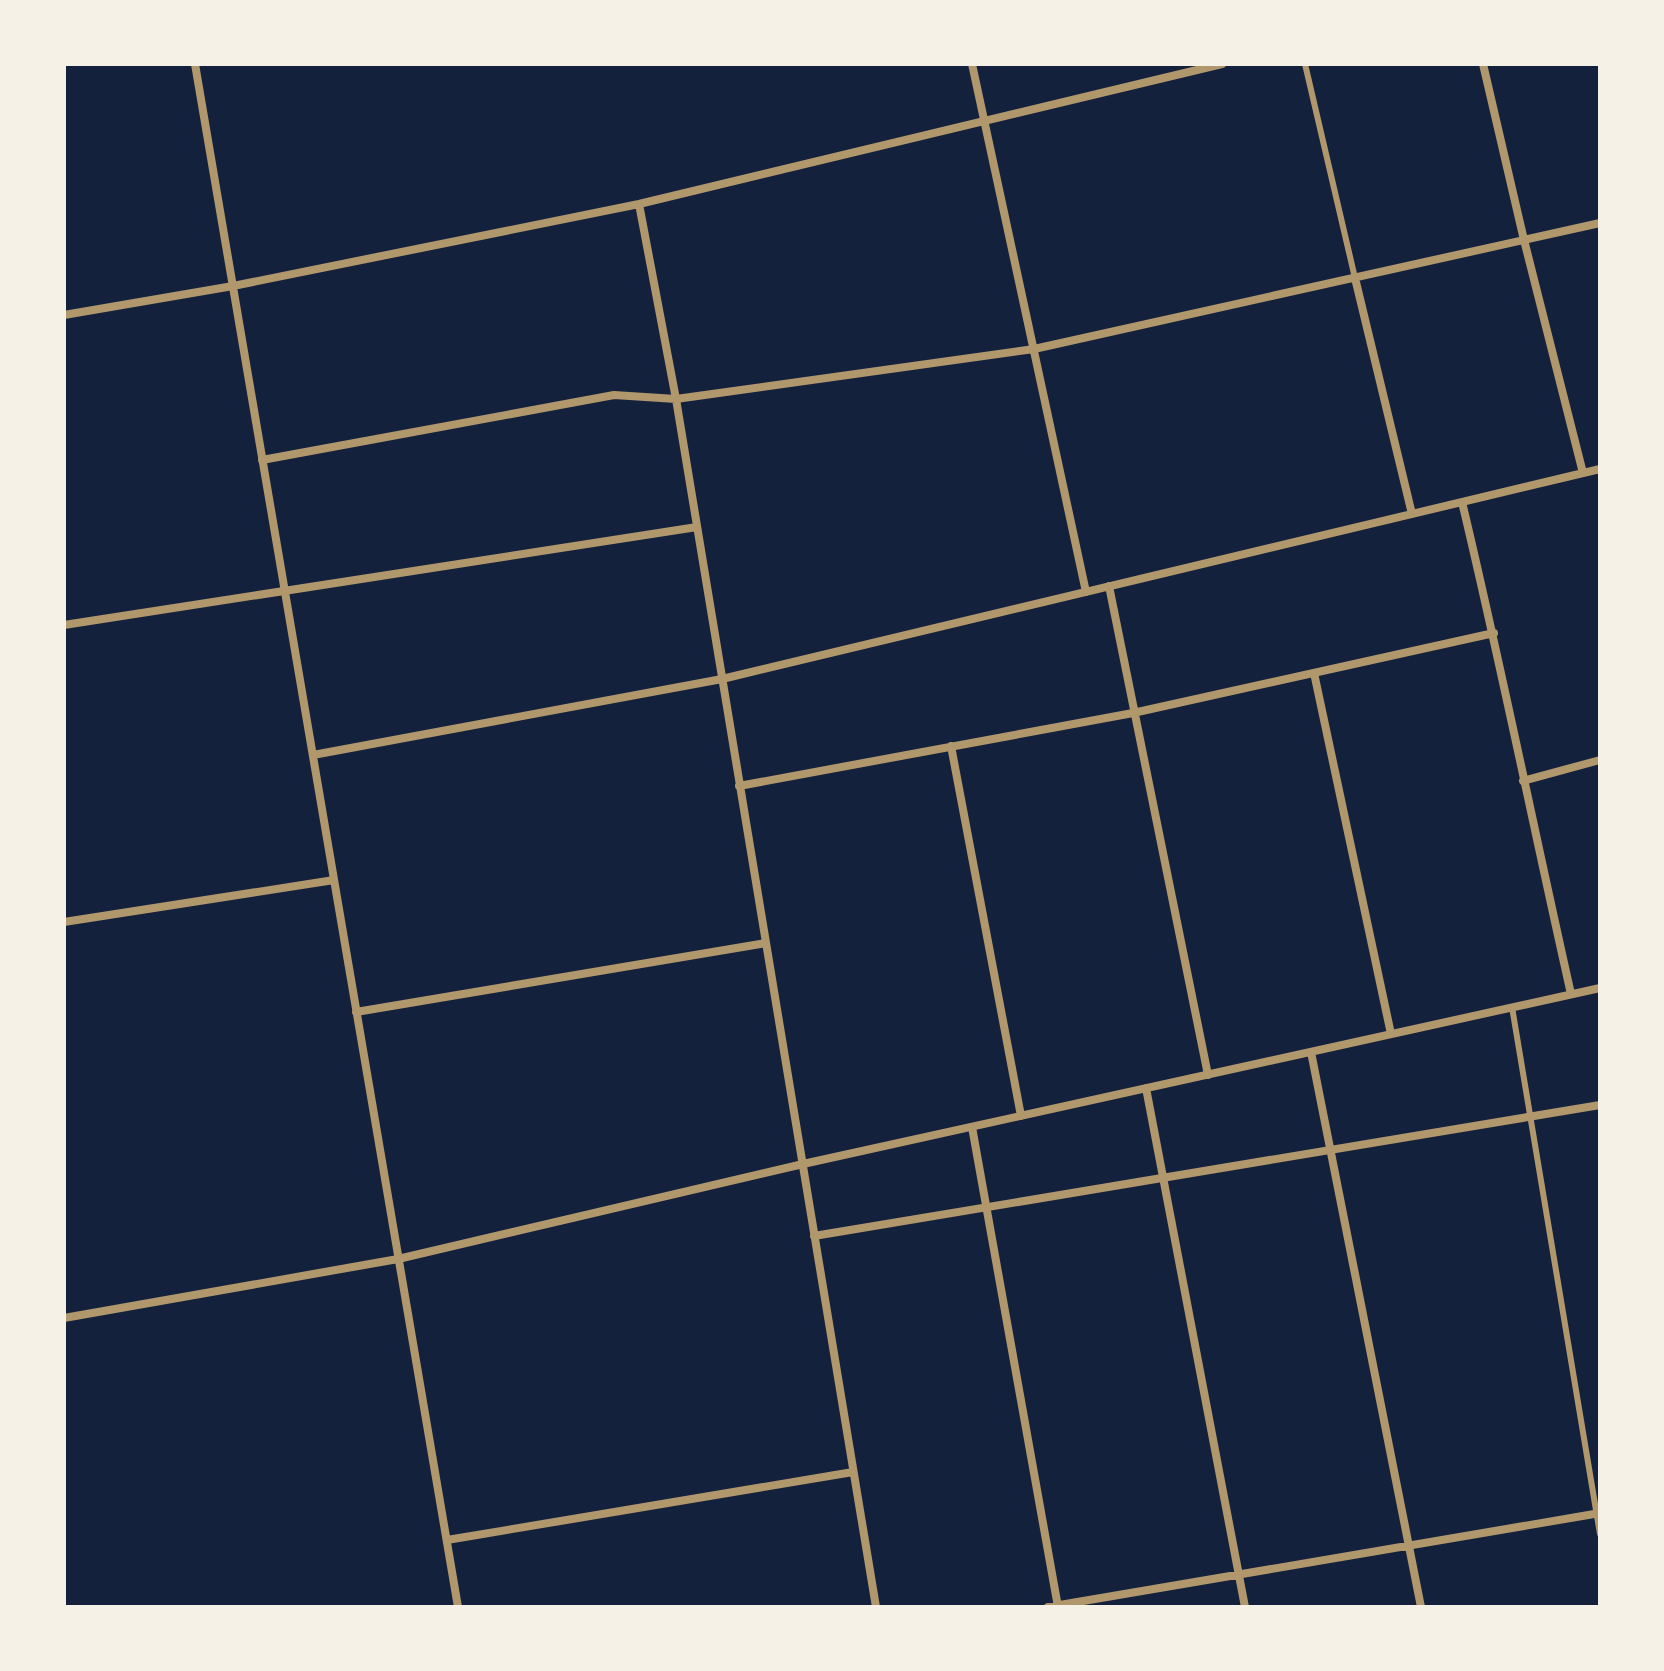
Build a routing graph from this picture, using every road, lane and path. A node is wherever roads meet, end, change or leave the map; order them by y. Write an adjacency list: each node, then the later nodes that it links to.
1 (195, 64): 11 (street)
2 (972, 64): 6 (street)
3 (1222, 64): 6 (street)
4 (1305, 64): 10 (lane)
5 (1483, 64): 9 (street)
6 (985, 121): 7 (street); 13 (street)
7 (639, 204): 11 (street); 14 (street)
8 (1600, 223): 9 (street)
9 (1524, 240): 10 (street); 17 (street)
10 (1355, 278): 13 (street); 19 (street)
11 (233, 286): 12 (street); 15 (street)
12 (64, 315)
13 (1034, 349): 14 (street); 23 (street)
14 (676, 399): 15 (street); 20 (street)
15 (262, 460): 22 (street)
16 (1600, 469): 17 (street)
17 (1583, 473): 18 (street)
18 (1462, 502): 19 (street); 25 (street)
19 (1412, 514): 21 (street)
20 (697, 527): 22 (street); 27 (street)
21 (1109, 586): 23 (street); 28 (street)
22 (284, 590): 24 (street); 30 (street)
23 (1086, 592): 27 (street)
24 (64, 625)
25 (1494, 633): 26 (street); 32 (street)
26 (1314, 673): 28 (street); 41 (street)
27 (722, 679): 30 (street); 33 (street)
28 (1133, 713): 29 (street); 43 (street)
29 (951, 746): 33 (street); 46 (street)
30 (313, 755): 34 (street)
31 (1600, 760): 32 (street)
32 (1523, 781): 38 (street)
33 (739, 786): 36 (street)
34 (334, 880): 35 (street); 40 (street)
35 (64, 922)
36 (766, 943): 40 (street); 50 (street)
37 (1600, 988): 38 (street)
38 (1571, 994): 39 (street)
39 (1512, 1007): 41 (street); 47 (lane)
40 (356, 1012): 54 (street)
41 (1391, 1034): 42 (street)
42 (1311, 1052): 43 (street); 49 (street)
43 (1208, 1075): 44 (street)
44 (1146, 1088): 46 (street); 51 (street)
45 (1600, 1105): 47 (street)
46 (1021, 1116): 48 (street)
47 (1532, 1116): 49 (street); 57 (lane)
48 (972, 1127): 50 (street); 52 (street)
49 (1330, 1150): 51 (street); 60 (street)
50 (803, 1164): 53 (street); 54 (street)
51 (1164, 1178): 52 (street); 61 (street)
52 (986, 1207): 53 (street); 62 (street)
53 (814, 1236): 56 (street)
54 (398, 1259): 55 (street); 59 (street)
55 (64, 1318)
56 (853, 1472): 59 (street); 64 (street)
57 (1598, 1513): 58 (lane); 60 (street)
58 (1600, 1534)
59 (447, 1540): 63 (street)
60 (1410, 1546): 61 (street); 66 (street)
61 (1240, 1575): 62 (street); 65 (street)
62 (1054, 1606)
63 (458, 1607)
64 (876, 1607)
65 (1245, 1607)
66 (1421, 1607)

